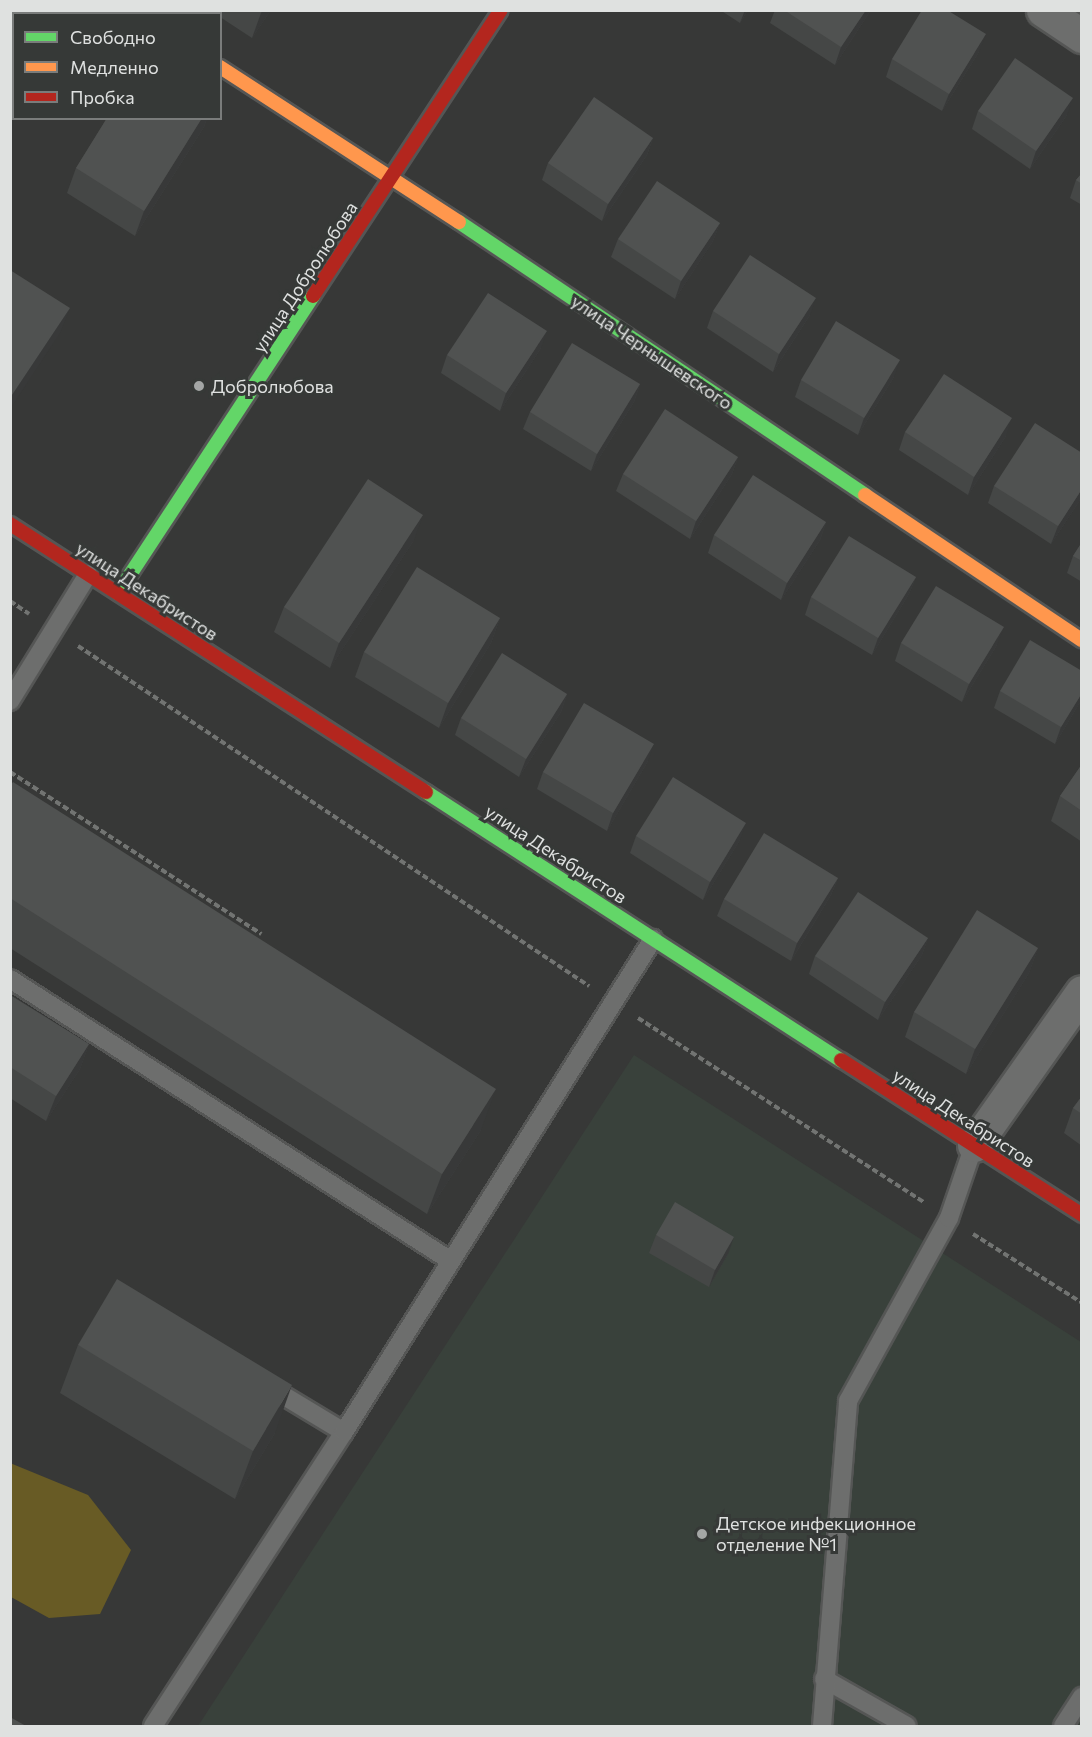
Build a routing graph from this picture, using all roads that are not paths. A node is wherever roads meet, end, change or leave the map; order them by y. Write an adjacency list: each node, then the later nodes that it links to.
1 (501, 10): 5 (street, улица Добролюбова)
2 (1043, 10): 3 (street)
3 (1082, 36)
4 (222, 68): 5 (street, улица Чернышевского)
5 (392, 177): 8 (street, улица Добролюбова); 9 (street, улица Чернышевского)
6 (10, 524): 7 (street, улица Декабристов)
7 (88, 574): 8 (street, улица Декабристов); 10 (lane)
8 (118, 593): 11 (street, улица Декабристов)
9 (1082, 640)
10 (10, 700)
11 (653, 939): 14 (street, улица Декабристов); 16 (lane)
12 (10, 979): 16 (lane)
13 (1082, 992): 14 (street)
14 (974, 1145): 15 (street, улица Декабристов); 19 (lane)
15 (1082, 1215)
16 (451, 1262): 18 (lane)
17 (246, 1373): 18 (lane)
18 (344, 1432): 21 (lane)
19 (824, 1679): 22 (lane); 23 (lane)
20 (1082, 1697): 24 (lane)
21 (153, 1726)
22 (822, 1726)
23 (907, 1726)
24 (1063, 1726)

